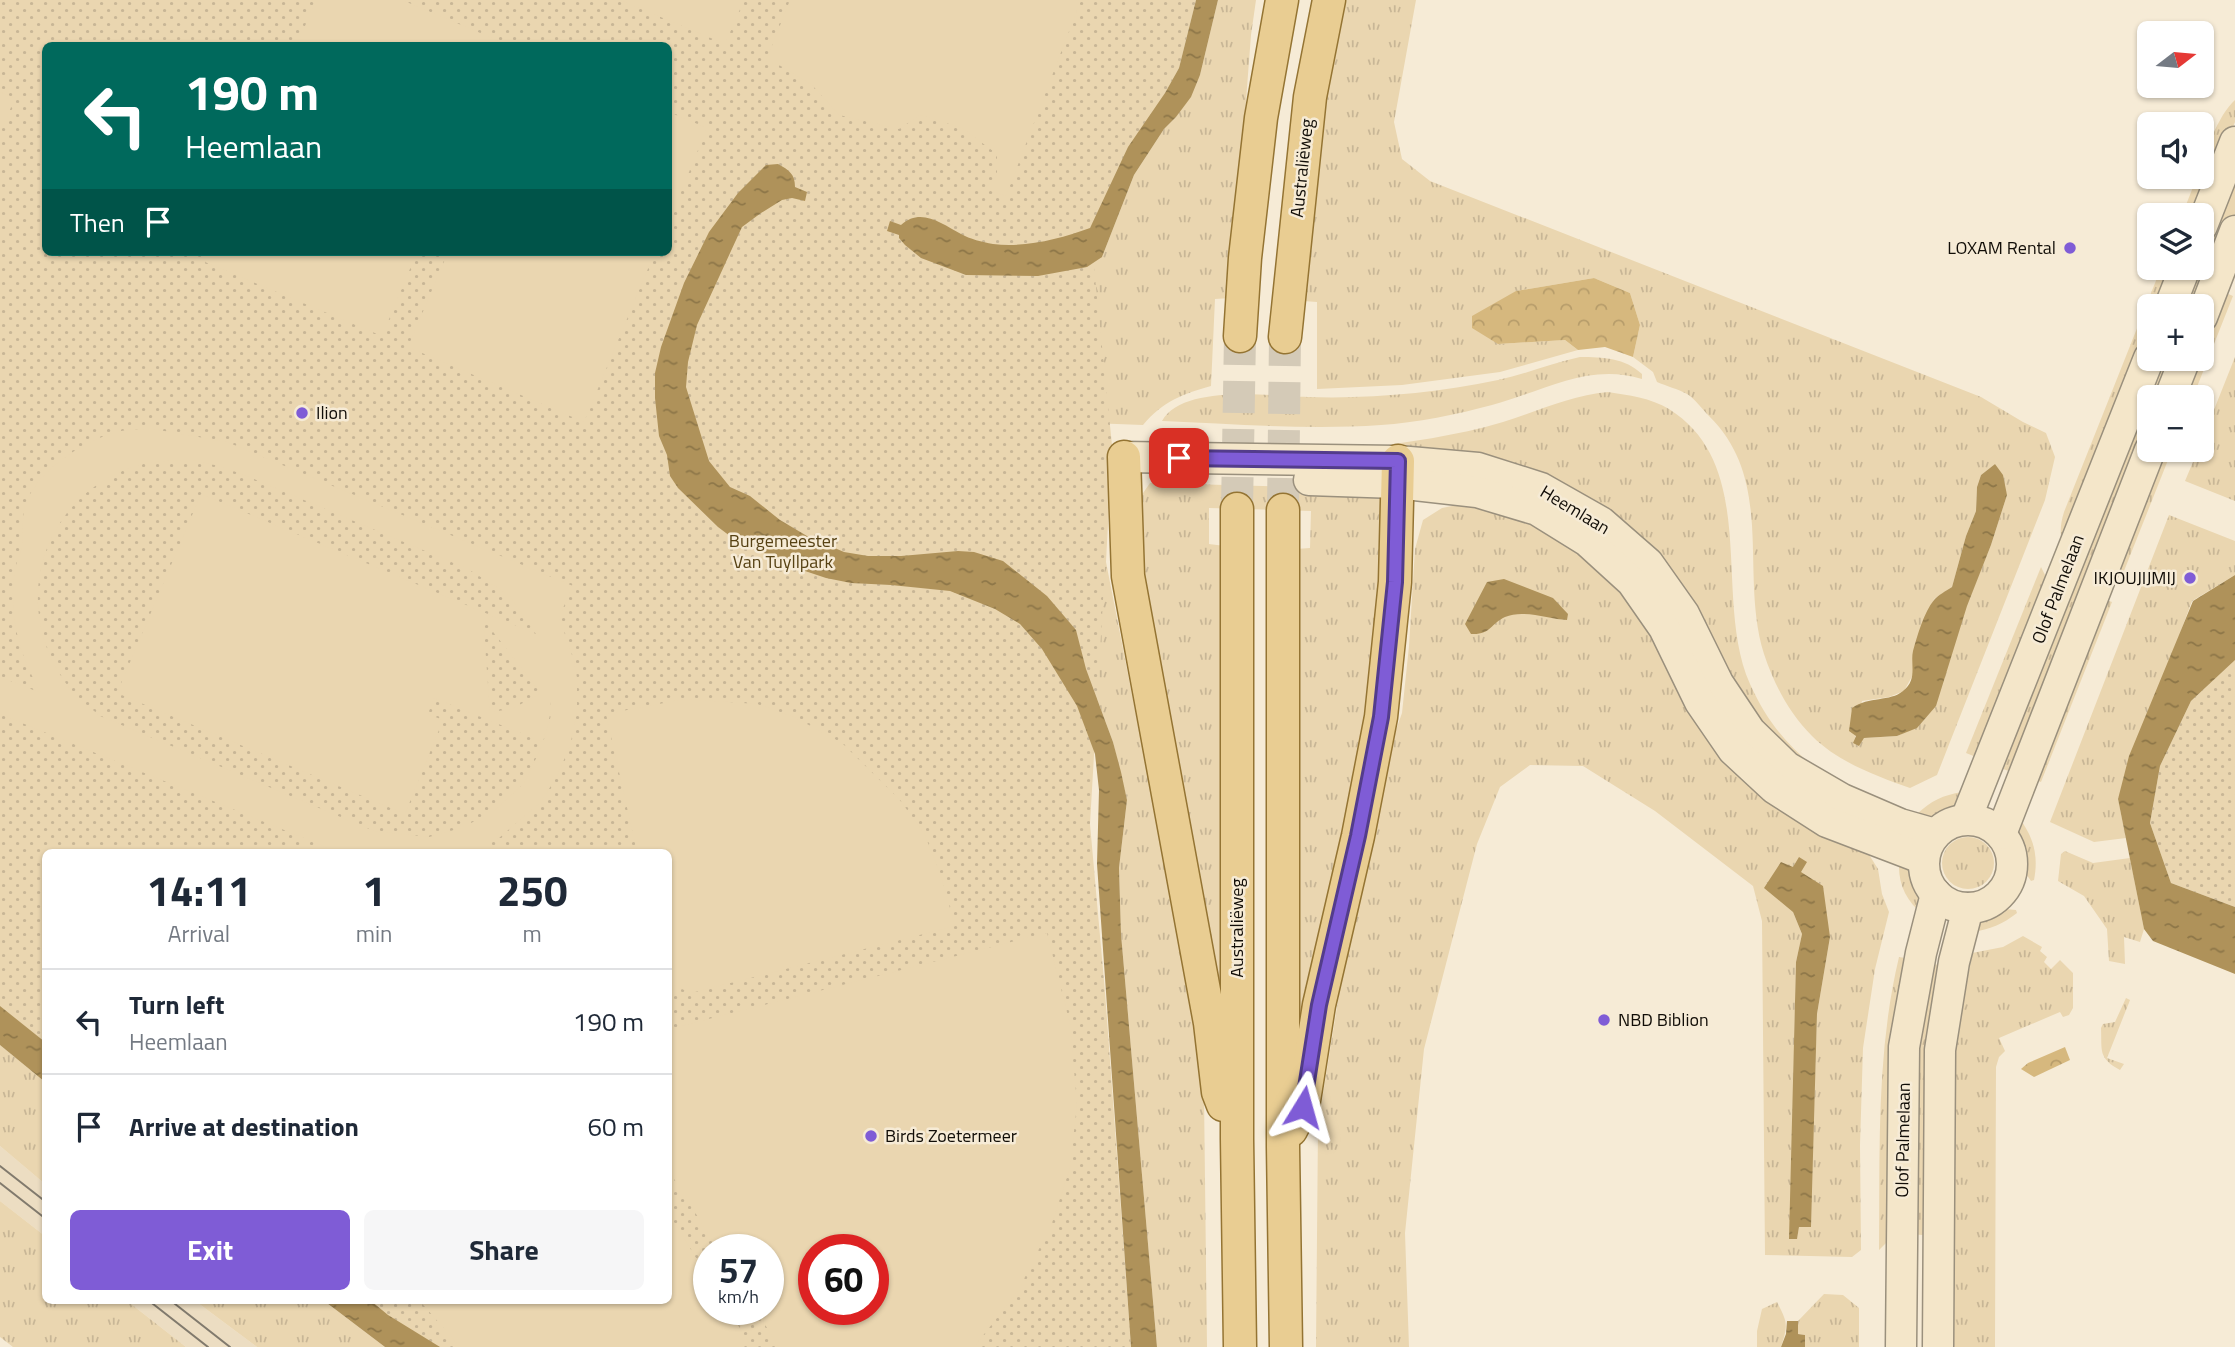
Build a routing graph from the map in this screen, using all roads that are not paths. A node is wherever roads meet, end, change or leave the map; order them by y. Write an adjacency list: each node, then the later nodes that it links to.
1 (1282, 0): 7 (main road)
2 (1329, 0): 8 (main road, Australiëweg)
3 (2235, 142): 4 (street)
4 (2211, 203)
5 (2235, 232): 6 (street)
6 (2211, 294)
7 (1240, 336)
8 (1285, 337)
9 (2144, 371): 15 (street, Olof Palmelaan)
10 (2145, 462): 16 (street, Olof Palmelaan)
11 (1124, 465): 12 (street, Heemlaan); 20 (main road)
12 (1397, 472): 17 (street, Heemlaan); 21 (main road)
13 (1237, 509): 20 (main road, Australiëweg)
14 (1283, 510): 21 (main road)
15 (1966, 819): 16 (street); 17 (street)
16 (2001, 834): 19 (street)
17 (1929, 846): 18 (street)
18 (1936, 894): 19 (street); 24 (street, Olof Palmelaan)
19 (1968, 908): 25 (street, Olof Palmelaan)
20 (1237, 1139): 22 (main road, Australiëweg)
21 (1283, 1147): 23 (main road)
22 (1240, 1347)
23 (1286, 1347)
24 (1901, 1347)
25 (1938, 1347)

